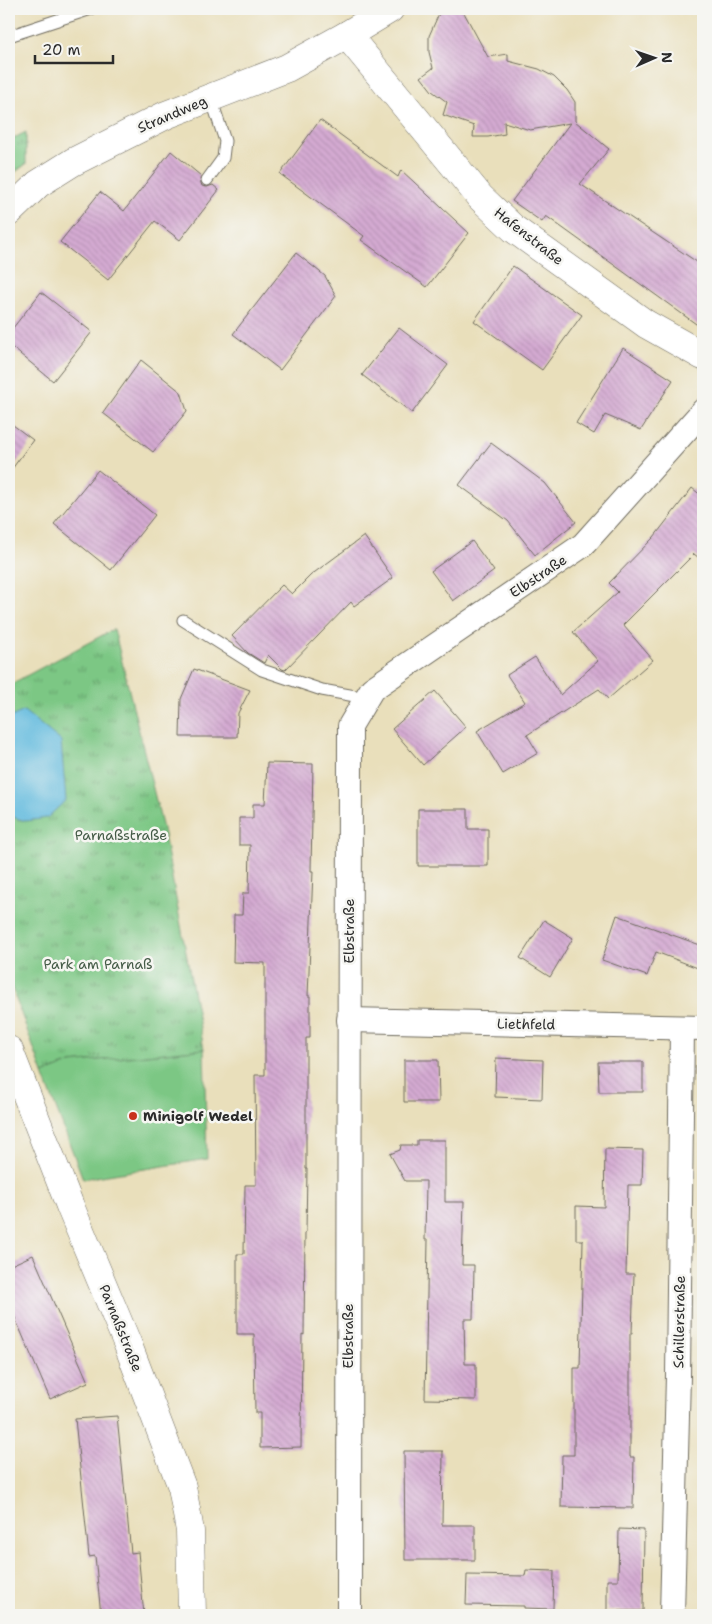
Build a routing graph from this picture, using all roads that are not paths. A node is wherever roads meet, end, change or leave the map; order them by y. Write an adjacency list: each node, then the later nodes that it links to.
1 (91, 9): 4 (lane)
2 (390, 9): 3 (street, Strandweg)
3 (347, 35): 5 (street, Strandweg); 8 (street, Hafenstraße)
4 (9, 36)
5 (211, 98): 6 (lane); 7 (street, Strandweg)
6 (207, 180)
7 (9, 212)
8 (703, 356)
9 (703, 411): 11 (street, Elbstraße)
10 (183, 620): 11 (lane)
11 (366, 698): 12 (street, Elbstraße)
12 (349, 1020): 13 (street, Liethfeld); 17 (street, Elbstraße)
13 (693, 1028): 18 (street, Schillerstraße)
14 (9, 1050): 15 (street, Parnaßstraße)
15 (14, 1080): 16 (street, Parnaßstraße)
16 (192, 1615)
17 (348, 1615)
18 (672, 1615)

